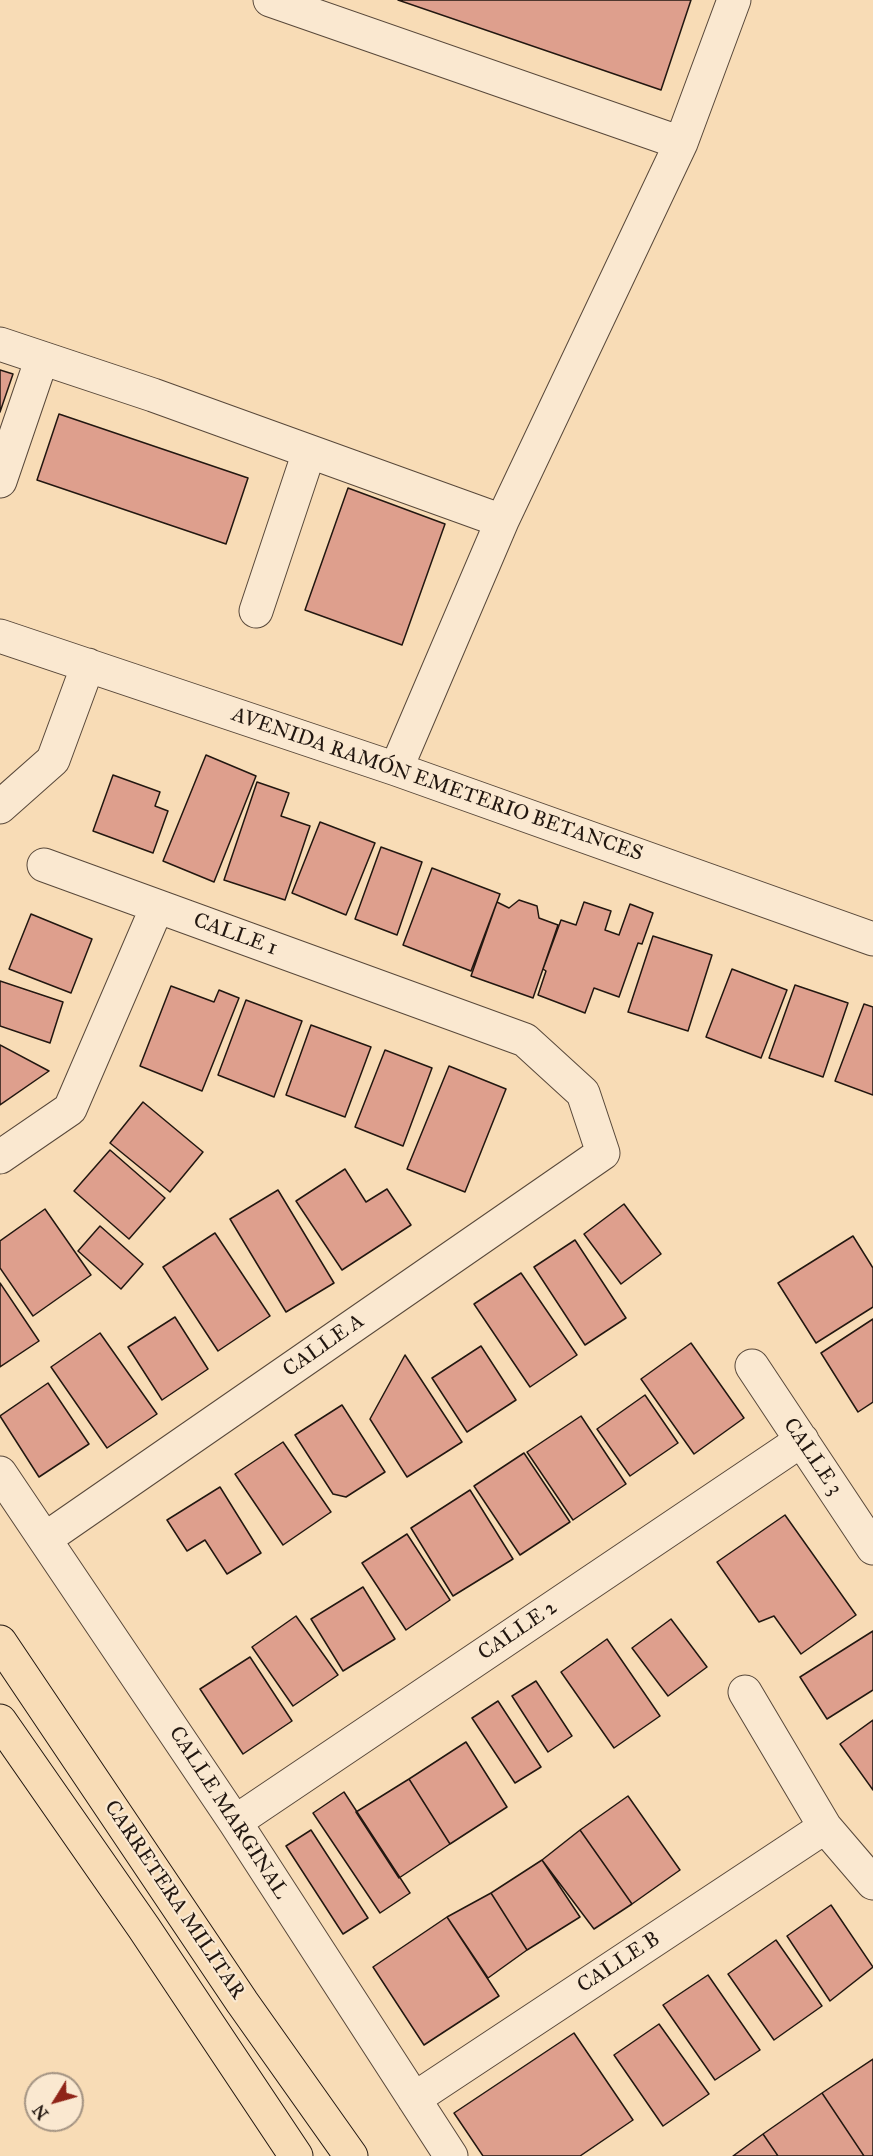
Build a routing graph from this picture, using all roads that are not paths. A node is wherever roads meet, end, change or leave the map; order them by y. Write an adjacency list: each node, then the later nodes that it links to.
1 (270, 0): 3 (street)
2 (734, 0): 3 (street)
3 (681, 143): 8 (street)
4 (0, 344): 5 (street)
5 (42, 358): 6 (street); 7 (street)
6 (309, 452): 8 (street); 9 (street)
7 (0, 481)
8 (502, 521): 12 (street)
9 (256, 611)
10 (0, 636): 11 (street, AVENIDA RAMÓN EMETERIO BETANCES)
11 (88, 665): 12 (street, AVENIDA RAMÓN EMETERIO BETANCES); 13 (street)
12 (396, 768): 16 (street, AVENIDA RAMÓN EMETERIO BETANCES)
13 (0, 807)
14 (44, 865): 15 (street, CALLE 1)
15 (157, 907): 17 (street, CALLE 1); 18 (street)
16 (873, 939)
17 (603, 1153): 22 (street, CALLE A)
18 (0, 1156)
19 (752, 1366): 20 (street, CALLE 3)
20 (801, 1440): 23 (street, CALLE 3); 27 (street, CALLE 2)
21 (0, 1473): 22 (street, CALLE MARGINAL)
22 (45, 1539): 27 (street, CALLE MARGINAL)
23 (873, 1548)
24 (0, 1642): 32 (main road, CARRETERA MILITAR)
25 (745, 1692): 28 (street)
26 (0, 1721): 31 (main road, CARRETERA MILITAR)
27 (235, 1822): 30 (street, CALLE MARGINAL)
28 (825, 1827): 29 (street); 30 (street, CALLE B)
29 (873, 1883)
30 (414, 2099): 33 (street, CALLE MARGINAL)
31 (296, 2156)
32 (351, 2156)
33 (451, 2156)

